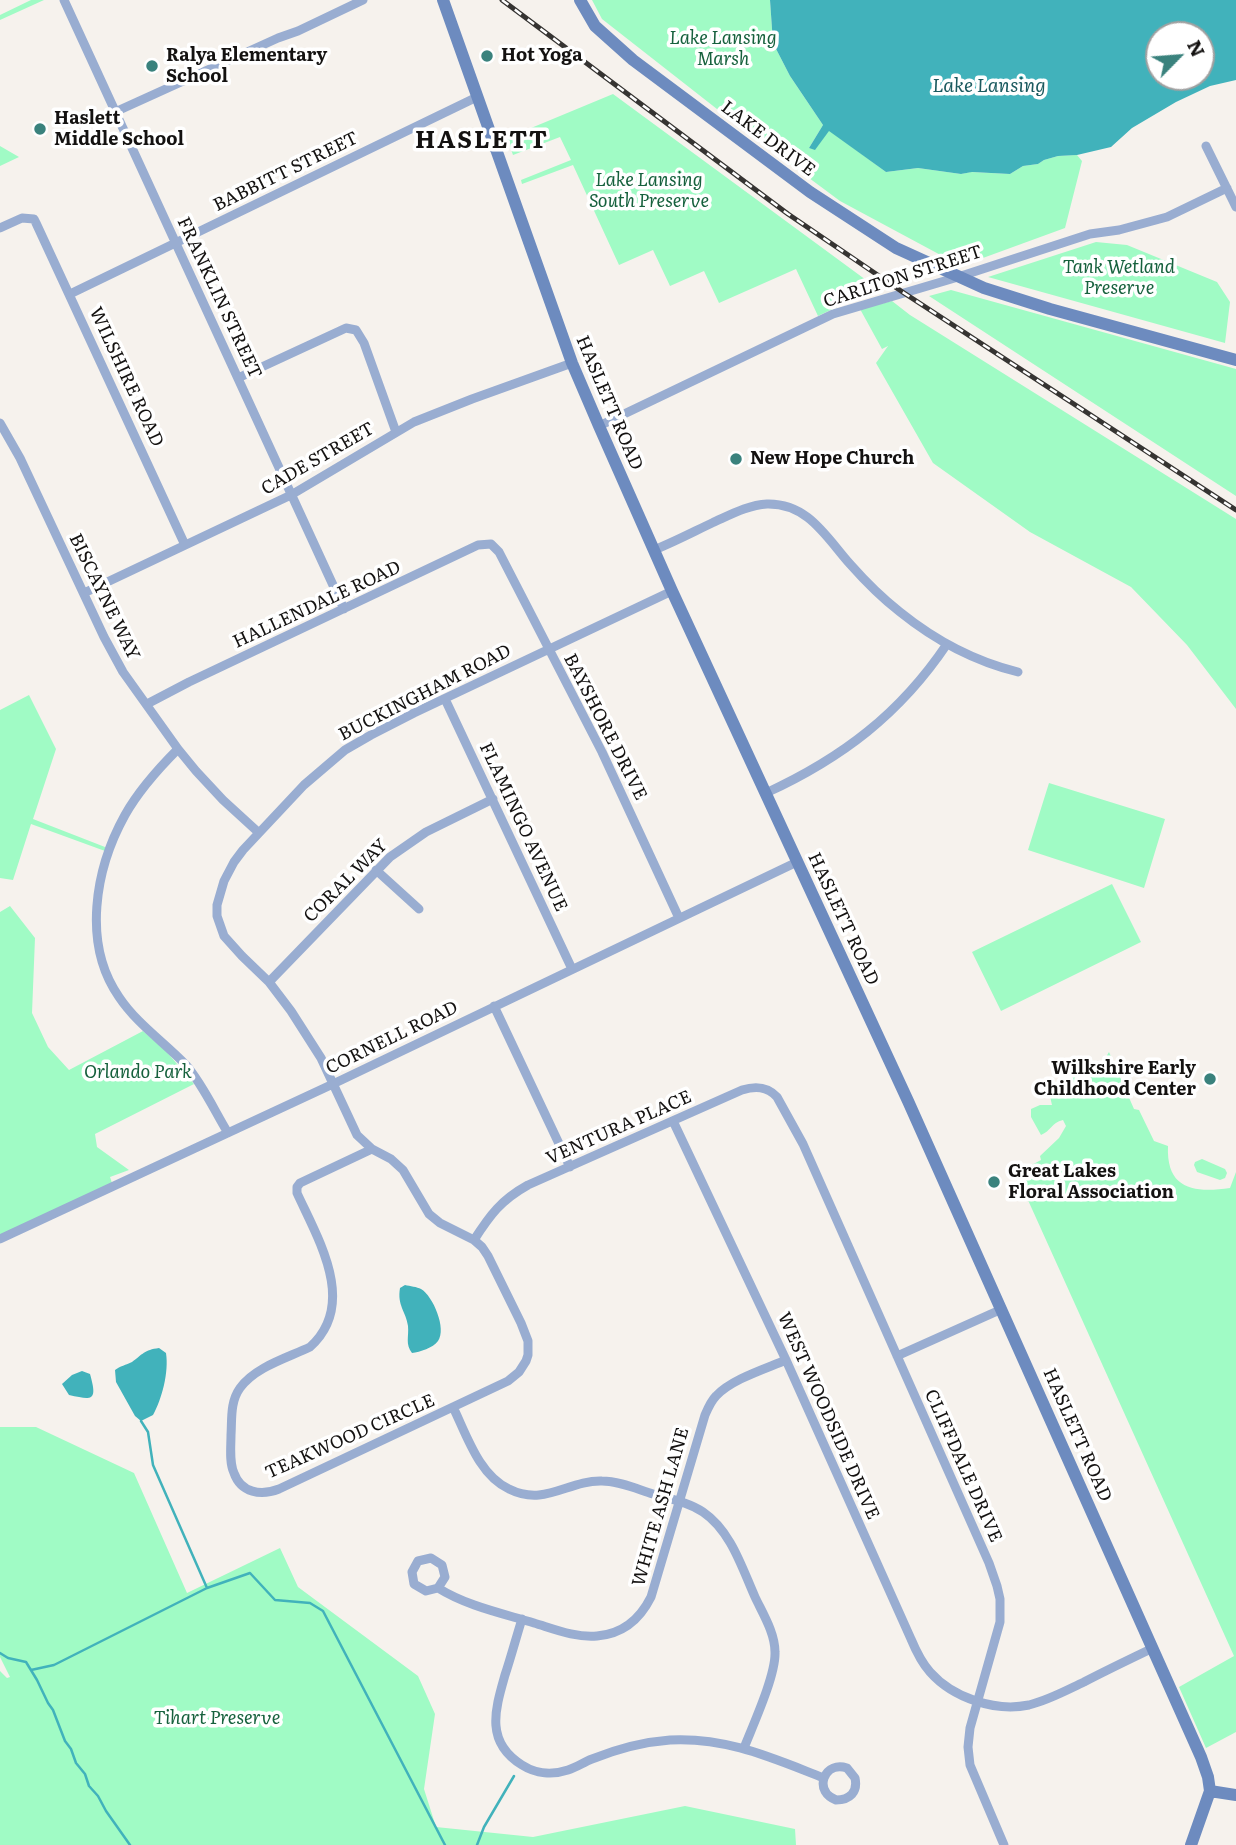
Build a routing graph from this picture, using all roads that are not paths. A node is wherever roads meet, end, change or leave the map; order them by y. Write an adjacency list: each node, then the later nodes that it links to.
1 (64, 0): 6 (street, FRANKLIN STREET)
2 (363, 0): 6 (street)
3 (443, 0): 5 (street, HASLETT ROAD)
4 (580, 0): 12 (street, LAKE DRIVE)
5 (477, 97): 11 (street, BABBITT STREET); 15 (street, HASLETT ROAD)
6 (116, 112): 11 (street, FRANKLIN STREET)
7 (1206, 146): 8 (street)
8 (1227, 188): 9 (street); 12 (street, CARLTON STREET)
9 (1236, 207)
10 (0, 228): 13 (street, WILSHIRE ROAD)
11 (176, 242): 13 (street, BABBITT STREET); 16 (street, FRANKLIN STREET)
12 (958, 277): 14 (street, LAKE DRIVE); 18 (street, CARLTON STREET)
13 (70, 294): 21 (street, WILSHIRE ROAD)
14 (1236, 360)
15 (572, 363): 18 (street, HASLETT ROAD); 19 (street, CADE STREET)
16 (238, 378): 19 (street); 20 (street, FRANKLIN STREET)
17 (0, 423): 25 (street, BISCAYNE WAY)
18 (599, 426): 22 (street, HASLETT ROAD)
19 (396, 432): 20 (street, CADE STREET)
20 (291, 495): 21 (street, CADE STREET); 26 (street, FRANKLIN STREET)
21 (185, 545): 25 (street, CADE STREET)
22 (654, 550): 24 (street, HASLETT ROAD); 27 (street)
23 (499, 552): 26 (street, HALLENDALE ROAD); 28 (street, BAYSHORE DRIVE)
24 (672, 591): 28 (street, BUCKINGHAM ROAD); 33 (street, HASLETT ROAD)
25 (84, 593): 31 (street, BISCAYNE WAY)
26 (344, 610): 31 (street, HALLENDALE ROAD)
27 (947, 645): 29 (street); 33 (street)
28 (548, 649): 30 (street, BUCKINGHAM ROAD); 39 (street, BAYSHORE DRIVE)
29 (1018, 672)
30 (445, 699): 34 (street, FLAMINGO AVENUE); 35 (street, BUCKINGHAM ROAD)
31 (147, 704): 32 (street, BISCAYNE WAY)
32 (178, 749): 35 (street, BISCAYNE WAY); 46 (street)
33 (766, 793): 36 (street, HASLETT ROAD)
34 (493, 799): 37 (street, CORAL WAY); 40 (street, FLAMINGO AVENUE)
35 (258, 832): 41 (street, BUCKINGHAM ROAD)
36 (797, 862): 39 (street, CORNELL ROAD); 51 (street, HASLETT ROAD)
37 (376, 870): 38 (street); 41 (street, CORAL WAY)
38 (419, 909)
39 (679, 918): 40 (street, CORNELL ROAD)
40 (572, 969): 42 (street, CORNELL ROAD)
41 (269, 982): 43 (street, BUCKINGHAM ROAD)
42 (494, 1006): 43 (street, CORNELL ROAD); 48 (street)
43 (333, 1084): 46 (street, CORNELL ROAD); 47 (street, BUCKINGHAM ROAD)
44 (787, 1113): 45 (street, VENTURA PLACE); 52 (street, CLIFFDALE DRIVE)
45 (673, 1121): 48 (street, VENTURA PLACE); 53 (street, WEST WOODSIDE DRIVE)
46 (228, 1133): 49 (street, CORNELL ROAD)
47 (372, 1149): 50 (street, BUCKINGHAM ROAD); 54 (street, TEAKWOOD CIRCLE)
48 (570, 1167): 50 (street, VENTURA PLACE)
49 (0, 1239)
50 (474, 1240): 54 (street, BUCKINGHAM ROAD)
51 (1002, 1309): 52 (street); 58 (street, HASLETT ROAD)
52 (897, 1356): 59 (street, CLIFFDALE DRIVE)
53 (786, 1360): 55 (street, WHITE ASH LANE); 59 (street, WEST WOODSIDE DRIVE)
54 (453, 1407): 55 (street)
55 (680, 1501): 57 (street, WHITE ASH LANE); 60 (street)
56 (438, 1588): 57 (street, WHITE ASH LANE)
57 (522, 1619): 60 (street)
58 (1153, 1648): 59 (street); 62 (street, HASLETT ROAD)
59 (979, 1702): 64 (street, CLIFFDALE DRIVE)
60 (744, 1748): 61 (street)
61 (824, 1778)
62 (1210, 1791): 63 (street); 65 (street)
63 (1236, 1795)
64 (1004, 1845)
65 (1191, 1845)

